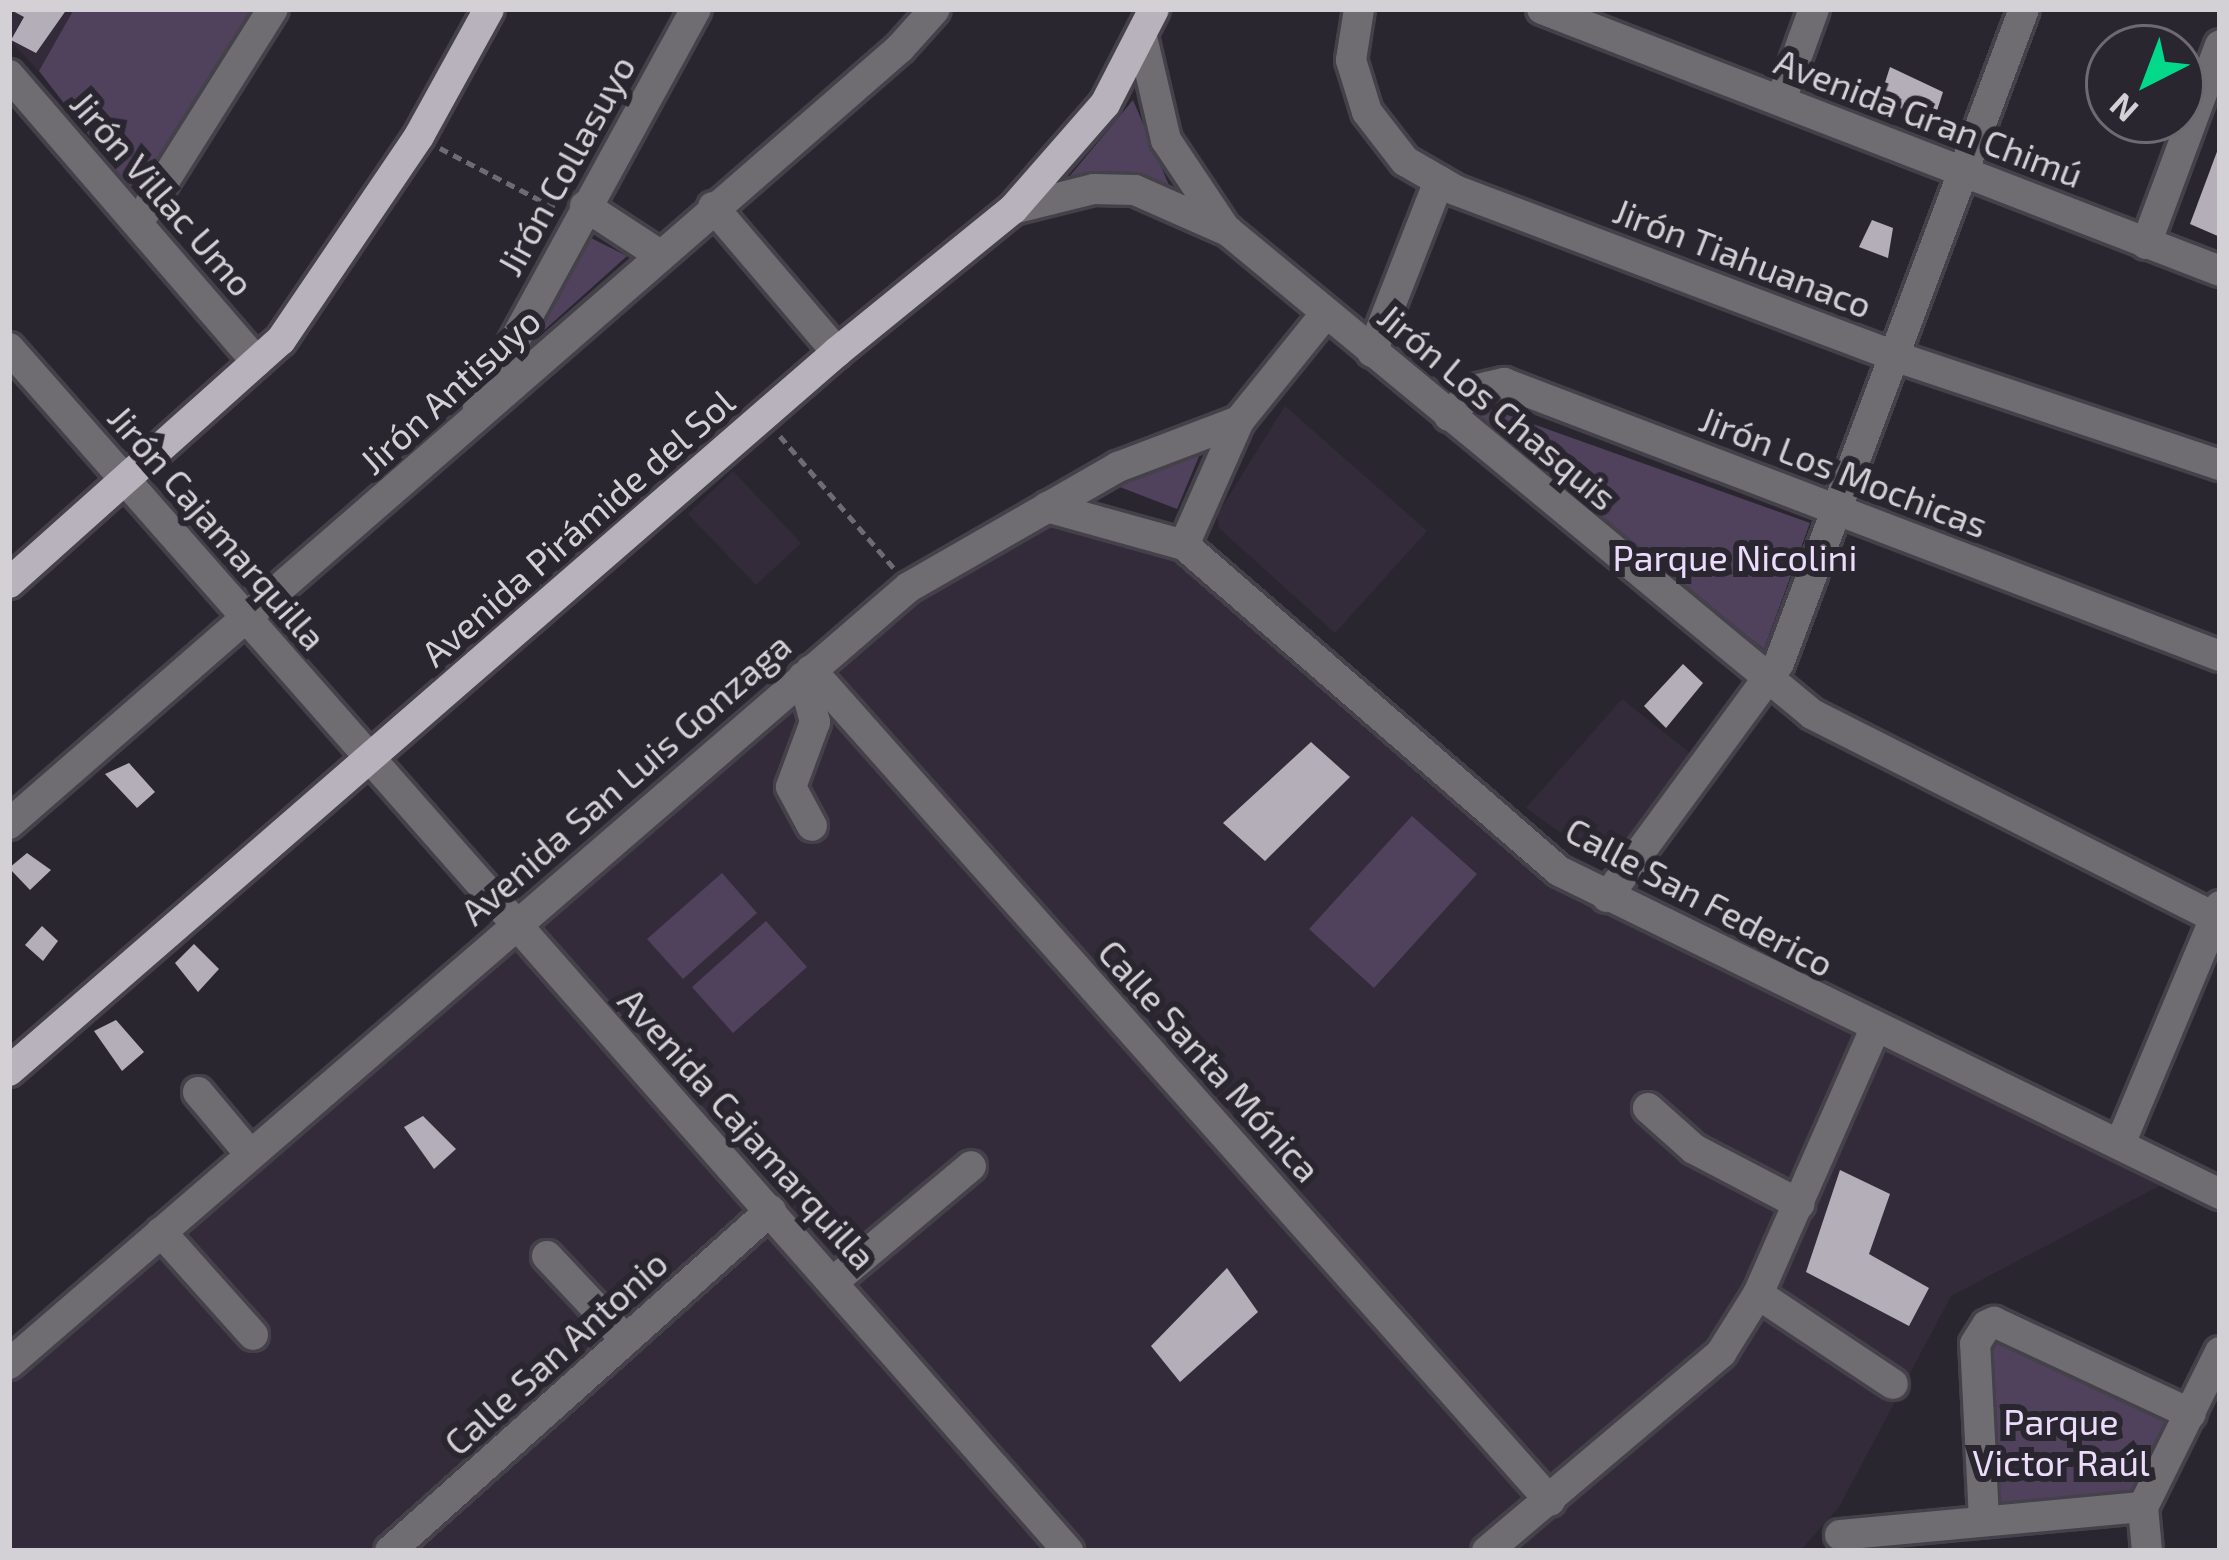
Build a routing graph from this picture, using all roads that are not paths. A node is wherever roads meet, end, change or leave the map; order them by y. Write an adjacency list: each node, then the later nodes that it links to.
1 (273, 9): 18 (street)
2 (488, 9): 28 (main road)
3 (696, 9): 17 (street, Jirón Collasuyo)
4 (935, 9): 15 (street, Jirón Antisuyo)
5 (1359, 9): 14 (street, Jirón Tiahuanaco)
6 (1542, 9): 12 (street, Avenida Gran Chimú)
7 (1814, 9): 12 (street)
8 (2024, 9): 13 (street)
9 (1148, 23): 16 (main road, Avenida Pirámide del Sol); 19 (street, Jirón Los Chasquis)
10 (2220, 48): 20 (street)
11 (9, 75): 18 (street, Jirón Villac Umo)
12 (1781, 100): 13 (street, Avenida Gran Chimú)
13 (1963, 172): 20 (street, Avenida Gran Chimú); 27 (street)
14 (1438, 181): 26 (street); 27 (street, Jirón Tiahuanaco)
15 (713, 207): 21 (street, Jirón Antisuyo); 25 (street)
16 (1013, 209): 19 (street, Jirón Los Chasquis); 25 (main road, Avenida Pirámide del Sol)
17 (581, 213): 21 (street); 31 (street, Jirón Collasuyo)
18 (138, 223): 28 (street, Jirón Villac Umo)
19 (1228, 232): 23 (street, Jirón Los Chasquis)
20 (2146, 244): 22 (street, Avenida Gran Chimú)
21 (660, 255): 31 (street, Jirón Antisuyo)
22 (2220, 272)
23 (1326, 313): 26 (street, Jirón Los Chasquis); 30 (street)
24 (9, 347): 33 (street, Jirón Cajamarquilla)
25 (837, 352): 42 (main road, Avenida Pirámide del Sol)
26 (1372, 352): 29 (street, Jirón Los Chasquis)
27 (1897, 357): 32 (street, Jirón Tiahuanaco); 35 (street)
28 (257, 362): 33 (main road)
29 (1449, 416): 35 (street, Jirón Los Mochicas); 41 (street, Jirón Los Chasquis)
30 (1239, 421): 34 (street, Avenida San Luis Gonzaga); 36 (street)
31 (470, 423): 38 (street, Jirón Antisuyo)
32 (2220, 465)
33 (126, 482): 37 (main road); 38 (street, Jirón Cajamarquilla)
34 (1046, 507): 36 (street, Calle San Federico); 40 (street, Avenida San Luis Gonzaga)
35 (1840, 511): 39 (street, Jirón Los Mochicas); 41 (street)
36 (1184, 545): 45 (street, Calle San Federico)
37 (9, 583)
38 (245, 618): 42 (street, Jirón Cajamarquilla); 43 (street, Jirón Antisuyo)
39 (2220, 656)
40 (807, 674): 44 (street); 47 (street, Avenida San Luis Gonzaga); 68 (street, Calle Santa Mónica)
41 (1767, 680): 45 (street); 46 (street, Jirón Los Chasquis)
42 (368, 758): 47 (street, Avenida Cajamarquilla); 49 (main road, Avenida Pirámide del Sol)
43 (9, 824)
44 (812, 826)
45 (1607, 897): 48 (street, Calle San Federico)
46 (2218, 915): 52 (street)
47 (514, 925): 53 (street, Avenida San Luis Gonzaga); 57 (street, Avenida Cajamarquilla)
48 (1874, 1031): 52 (street, Calle San Federico); 56 (street)
49 (9, 1071)
50 (198, 1092): 53 (street)
51 (1648, 1108): 56 (street)
52 (2120, 1144): 55 (street, Calle San Federico)
53 (250, 1154): 58 (street, Avenida San Luis Gonzaga)
54 (971, 1166): 60 (street)
55 (2220, 1194)
56 (1798, 1204): 61 (street)
57 (771, 1210): 60 (street, Avenida Cajamarquilla); 63 (street, Calle San Antonio)
58 (161, 1232): 62 (street); 65 (street, Avenida San Luis Gonzaga)
59 (547, 1256): 63 (street)
60 (833, 1282): 73 (street, Avenida Cajamarquilla)
61 (1758, 1294): 66 (street); 68 (street)
62 (253, 1335)
63 (626, 1340): 72 (street, Calle San Antonio)
64 (2220, 1352): 67 (street)
65 (9, 1364)
66 (1893, 1384)
67 (2191, 1414): 69 (street); 70 (street)
68 (1550, 1502): 74 (street)
69 (2143, 1507): 70 (street); 75 (street)
70 (1972, 1531): 71 (street)
71 (1840, 1535)
72 (391, 1551)
73 (1068, 1551)
74 (1487, 1551)
75 (2147, 1551)

